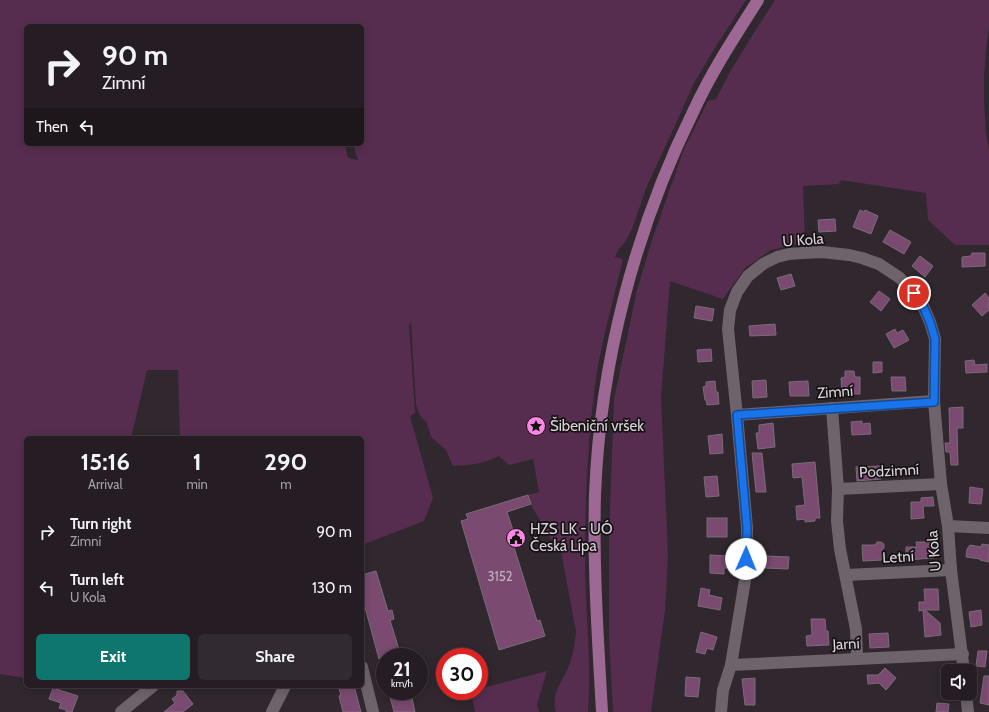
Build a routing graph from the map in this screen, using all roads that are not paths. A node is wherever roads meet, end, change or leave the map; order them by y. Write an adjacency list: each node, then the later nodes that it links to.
1 (758, 0): 22 (main road)
2 (934, 402): 3 (street, Zimní); 4 (street, U Kola); 5 (street, U Kola)
3 (832, 408): 4 (street, Zimní); 6 (street)
4 (737, 415): 14 (street, U Kola)
5 (941, 484): 6 (street, Podzimní); 7 (street, U Kola)
6 (838, 490): 10 (street)
7 (948, 526): 8 (street); 9 (street, U Kola)
8 (989, 528)
9 (951, 570): 10 (street, Letní); 11 (street, U Kola)
10 (846, 575): 12 (street)
11 (963, 654): 12 (street, Jarní); 13 (street, U Kola)
12 (857, 659): 14 (street, Jarní)
13 (964, 664)
14 (731, 665): 23 (street, U Kola)
15 (364, 675): 21 (street)
16 (151, 688): 19 (street)
17 (285, 688): 20 (street)
18 (967, 700): 24 (street)
19 (121, 712)
20 (272, 712)
21 (373, 712)
22 (602, 712)
23 (721, 712)
24 (968, 712)

